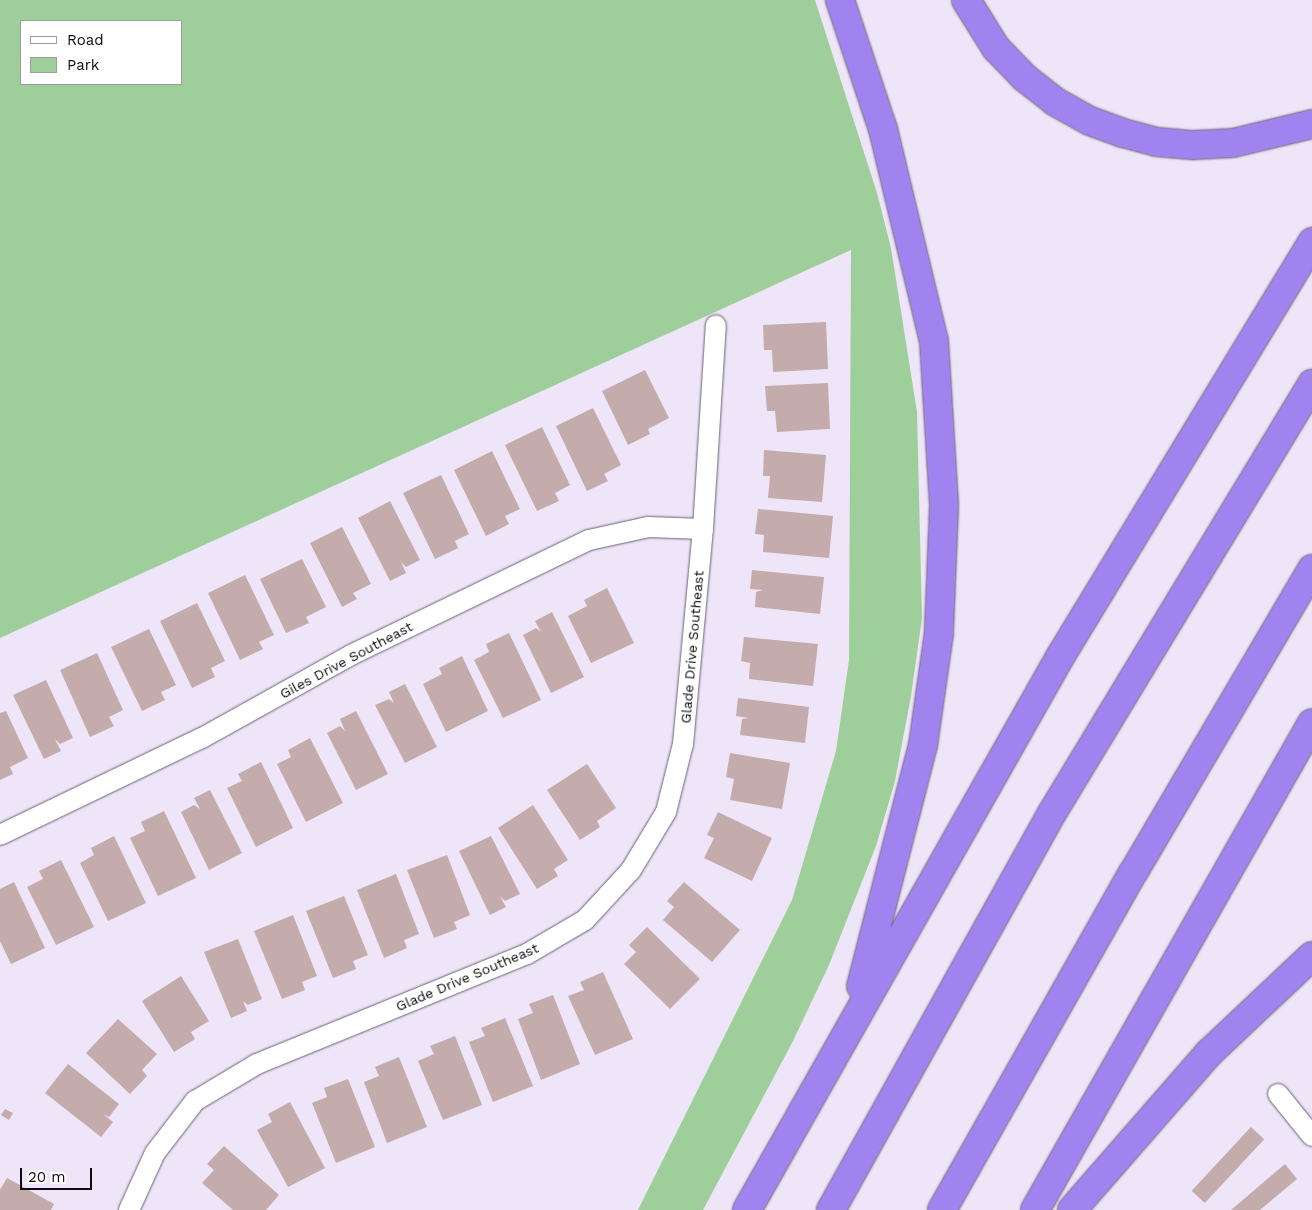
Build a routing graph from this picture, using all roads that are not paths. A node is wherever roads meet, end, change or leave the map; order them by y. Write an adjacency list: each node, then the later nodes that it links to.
1 (840, 0): 12 (highway)
2 (966, 0): 3 (highway)
3 (1312, 124)
4 (1312, 242): 12 (highway)
5 (716, 325): 7 (street, Glade Drive Southeast)
6 (1312, 384): 17 (highway)
7 (703, 529): 10 (street, Giles Drive Southeast); 15 (street, Glade Drive Southeast)
8 (1312, 570): 18 (highway)
9 (1312, 723): 19 (highway)
10 (0, 835)
11 (1312, 956): 20 (highway)
12 (850, 1026): 16 (highway)
13 (1278, 1094): 14 (street)
14 (1312, 1136)
15 (129, 1210)
16 (747, 1210)
17 (831, 1210)
18 (942, 1210)
19 (1035, 1210)
20 (1072, 1210)

